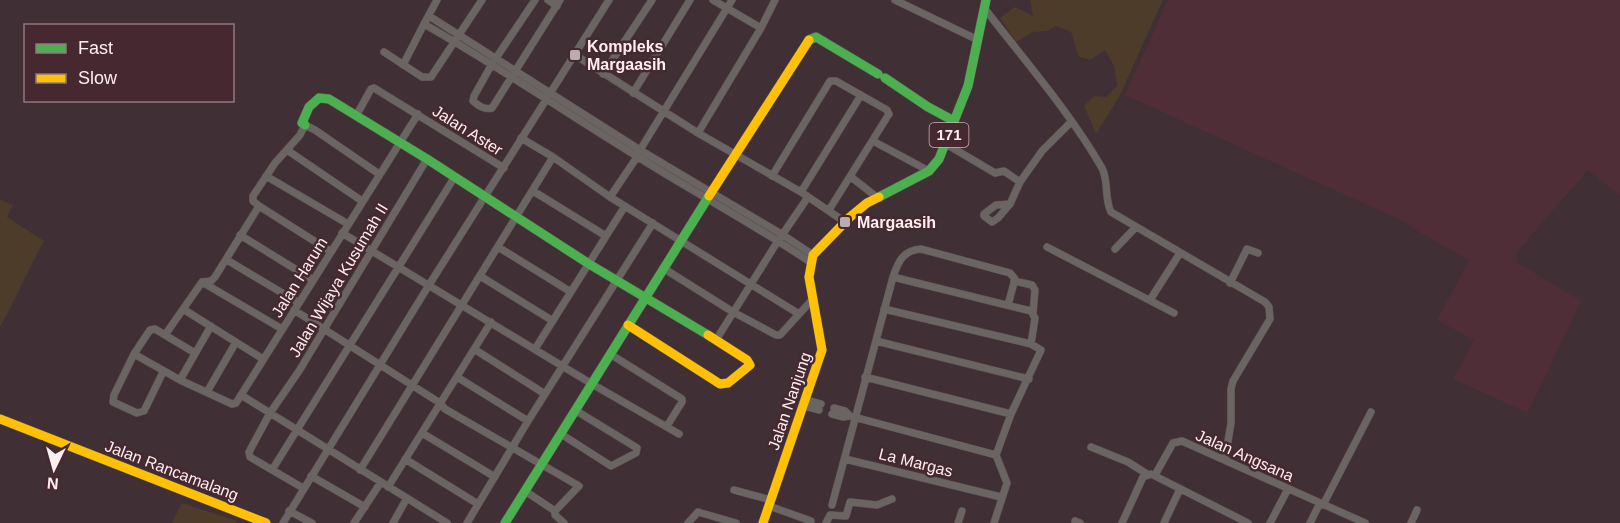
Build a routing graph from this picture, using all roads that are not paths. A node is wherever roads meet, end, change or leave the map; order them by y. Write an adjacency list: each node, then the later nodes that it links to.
1 (437, 0): 15 (street)
2 (482, 0): 18 (street)
3 (535, 0): 22 (street)
4 (548, 0): 12 (street)
5 (609, 0): 21 (street)
6 (652, 0): 25 (street)
7 (690, 0): 26 (street)
8 (713, 0): 14 (street)
9 (732, 0): 14 (street)
10 (775, 0): 17 (street)
11 (895, 0): 19 (street)
12 (558, 3): 24 (street)
13 (986, 5): 19 (street, 171); 33 (street)
14 (727, 9): 17 (street); 29 (street)
15 (429, 16): 16 (street); 18 (street)
16 (424, 24): 18 (street); 23 (street)
17 (761, 28): 35 (street)
18 (457, 39): 22 (street); 23 (street)
19 (978, 40): 32 (street, 171)
20 (384, 52): 23 (street)
21 (574, 55): 25 (street); 27 (street)
22 (494, 61): 24 (street); 24 (street)
23 (403, 65)
24 (513, 74): 27 (street)
25 (603, 74): 26 (street)
26 (633, 93): 29 (street)
27 (548, 95): 36 (street); 41 (street)
28 (861, 95): 37 (street); 49 (street); 54 (street)
29 (664, 112): 35 (street); 41 (street)
30 (418, 114): 31 (street, Jalan Aster); 38 (street, Jalan Harum); 45 (street, Jalan Aster)
31 (356, 116): 34 (street); 38 (street)
32 (954, 121): 39 (street, 171); 42 (street)
33 (1071, 122): 52 (street); 68 (street)
34 (305, 125): 40 (street); 47 (street)
35 (698, 133): 42 (street)
36 (521, 138): 43 (street); 45 (street)
37 (873, 141): 46 (street); 50 (street)
38 (399, 143): 44 (street); 47 (street, Jalan Harum)
39 (946, 144): 46 (street, 171); 52 (street)
40 (287, 150): 48 (street); 59 (street)
41 (638, 153): 55 (street); 56 (street)
42 (736, 155): 49 (street); 55 (street)
43 (553, 157): 53 (street); 56 (street)
44 (427, 159): 51 (street); 77 (street, Jalan Wijaya Kusumah II)
45 (504, 168): 57 (street)
46 (929, 171): 58 (street, 171)
47 (379, 174): 59 (street, Jalan Harum)
48 (266, 176): 61 (street); 66 (street)
49 (772, 176): 54 (street)
50 (851, 177): 58 (street); 63 (street)
51 (454, 178): 57 (street); 84 (street)
52 (1018, 181): 60 (street)
53 (533, 191): 64 (street); 71 (street)
54 (804, 194): 63 (street); 72 (street)
55 (709, 196): 72 (street); 73 (street)
56 (610, 197): 62 (street)
57 (485, 198): 64 (street); 94 (street)
58 (878, 198): 65 (street, 171)
59 (362, 201): 66 (street, Jalan Harum)
60 (1010, 204)
61 (259, 206): 70 (street); 78 (street)
62 (625, 206): 67 (street); 71 (street)
63 (829, 210): 65 (street)
64 (517, 217): 74 (street); 83 (street)
65 (845, 222): 81 (street, 171)
66 (348, 224): 69 (street, Jalan Harum)
67 (653, 224): 73 (street); 89 (street)
68 (1135, 228): 76 (street); 79 (street)
69 (342, 233): 77 (street); 78 (street, Jalan Harum)
70 (240, 235): 82 (street); 88 (street)
71 (606, 236): 83 (street)
72 (781, 238): 81 (street); 93 (street)
73 (681, 242): 85 (street); 93 (street)
74 (498, 247): 86 (street); 95 (street)
75 (1047, 247): 97 (street)
76 (1115, 249)
77 (371, 250): 84 (street); 113 (street, Jalan Wijaya Kusumah II)
78 (330, 251): 88 (street, Jalan Harum)
79 (1180, 253): 92 (street); 97 (street)
80 (1258, 253): 92 (street)
81 (812, 259): 99 (street, Jalan Nanjung)
82 (227, 260): 91 (street); 101 (street)
83 (589, 264): 89 (street); 95 (street)
84 (400, 268): 94 (street); 119 (street)
85 (663, 268): 96 (street); 104 (street)
86 (480, 276): 98 (street); 108 (street)
87 (893, 277): 90 (street); 100 (street); 103 (street)
88 (313, 280): 101 (street, Jalan Harum)
89 (616, 281): 96 (street); 127 (street)
90 (1014, 281): 100 (street); 105 (street)
91 (202, 282): 102 (street); 112 (street)
92 (1230, 283): 160 (street)
93 (751, 284): 104 (street); 106 (street)
94 (429, 285): 98 (street); 126 (street)
95 (571, 292): 108 (street)
96 (645, 298): 110 (street); 115 (street)
97 (1150, 300): 107 (street)
98 (462, 305): 109 (street); 134 (street)
99 (813, 305): 106 (street); 139 (street, Jalan Nanjung)
100 (1008, 305): 105 (street)
101 (296, 307): 112 (street, Jalan Harum); 113 (street)
102 (183, 309): 111 (street); 114 (street)
103 (884, 309): 116 (street); 118 (street)
104 (733, 312): 106 (street); 115 (street)
105 (1033, 313): 118 (street)
106 (799, 314)
107 (1174, 314)
108 (553, 321): 121 (street)
109 (491, 322): 120 (street); 121 (street)
110 (628, 325): 115 (street); 124 (street)
111 (211, 326): 117 (street); 122 (street)
112 (282, 329): 125 (street, Jalan Harum)
113 (324, 329): 119 (street); 144 (street, Jalan Wijaya Kusumah II)
114 (165, 335): 122 (street); 123 (street)
115 (716, 340)
116 (876, 341): 130 (street); 131 (street)
117 (236, 342): 125 (street); 135 (street)
118 (1031, 344): 131 (street)
119 (351, 346): 126 (street); 150 (street)
120 (474, 349): 129 (street); 136 (street)
121 (535, 349): 127 (street)
122 (195, 353): 132 (street)
123 (134, 354): 128 (street); 128 (street)
124 (610, 354): 133 (street); 149 (street)
125 (263, 359): 137 (street, Jalan Harum)
126 (380, 365): 134 (street); 156 (street)
127 (563, 366): 133 (street); 136 (street)
128 (163, 372): 132 (street)
129 (456, 377): 138 (street); 148 (street)
130 (865, 377): 145 (street); 146 (street)
131 (1029, 379): 145 (street)
132 (180, 380): 135 (street)
133 (592, 384): 141 (street); 149 (street)
134 (412, 386): 138 (street); 163 (street)
135 (207, 392): 137 (street)
136 (545, 394): 148 (street)
137 (241, 395): 144 (street)
138 (440, 403): 151 (street); 155 (street)
139 (805, 403): 140 (street); 178 (street, Jalan Nanjung)
140 (820, 407)
141 (575, 410): 152 (street); 152 (street)
142 (833, 411): 146 (street)
143 (1371, 412): 180 (street)
144 (270, 413): 150 (street); 162 (street, Jalan Wijaya Kusumah II)
145 (1011, 414): 157 (street)
146 (853, 417): 157 (street); 159 (street)
147 (0, 419): 191 (street, Jalan Rancamalang)
148 (528, 421): 155 (street)
149 (667, 426): 153 (street)
150 (298, 431): 156 (street); 162 (street)
151 (422, 433): 158 (street); 167 (street)
152 (561, 434): 161 (street)
153 (679, 434)
154 (1091, 447): 164 (street)
155 (513, 448): 161 (street); 167 (street)
156 (327, 449): 163 (street); 166 (street)
157 (996, 455): 175 (street)
158 (405, 459): 169 (street); 179 (street)
159 (845, 459): 175 (street, La Margas); 181 (street)
160 (1225, 460): 165 (street, Jalan Angsana); 172 (street, Jalan Angsana)
161 (543, 464): 174 (street); 184 (street)
162 (272, 470): 170 (street)
163 (360, 470): 168 (street)
164 (1146, 474): 165 (street); 203 (street)
165 (1155, 475): 171 (street)
166 (311, 476): 170 (street); 182 (street)
167 (495, 477): 179 (street)
168 (381, 482): 169 (street); 182 (street)
169 (388, 487): 176 (street)
170 (303, 488): 186 (street)
171 (1180, 489): 204 (street); 205 (street)
172 (1288, 489): 180 (street, Jalan Angsana); 206 (street)
173 (734, 490): 178 (street)
174 (525, 491): 184 (street); 189 (street)
175 (1001, 497): 202 (street)
176 (407, 498): 188 (street); 194 (street)
177 (892, 499): 200 (street)
178 (770, 503): 187 (street); 199 (street, Jalan Nanjung)
179 (478, 504): 195 (street)
180 (1321, 504): 190 (street, Jalan Angsana); 207 (street)
181 (832, 505)
182 (365, 507): 193 (street)
183 (1417, 510): 208 (street)
184 (555, 511): 196 (street)
185 (962, 511): 201 (street)
186 (286, 517): 192 (street)
187 (810, 521)
188 (442, 522)
189 (509, 522)
190 (1360, 522)
191 (266, 523)
192 (312, 523)
193 (354, 523)
194 (393, 523)
195 (467, 523)
196 (564, 523)
197 (688, 523): 198 (street)
198 (736, 523)
199 (763, 523)
200 (826, 523)
201 (958, 523)
202 (994, 523)
203 (1122, 523)
204 (1165, 523)
205 (1248, 523)
206 (1269, 523)
207 (1310, 523)
208 (1411, 523)

